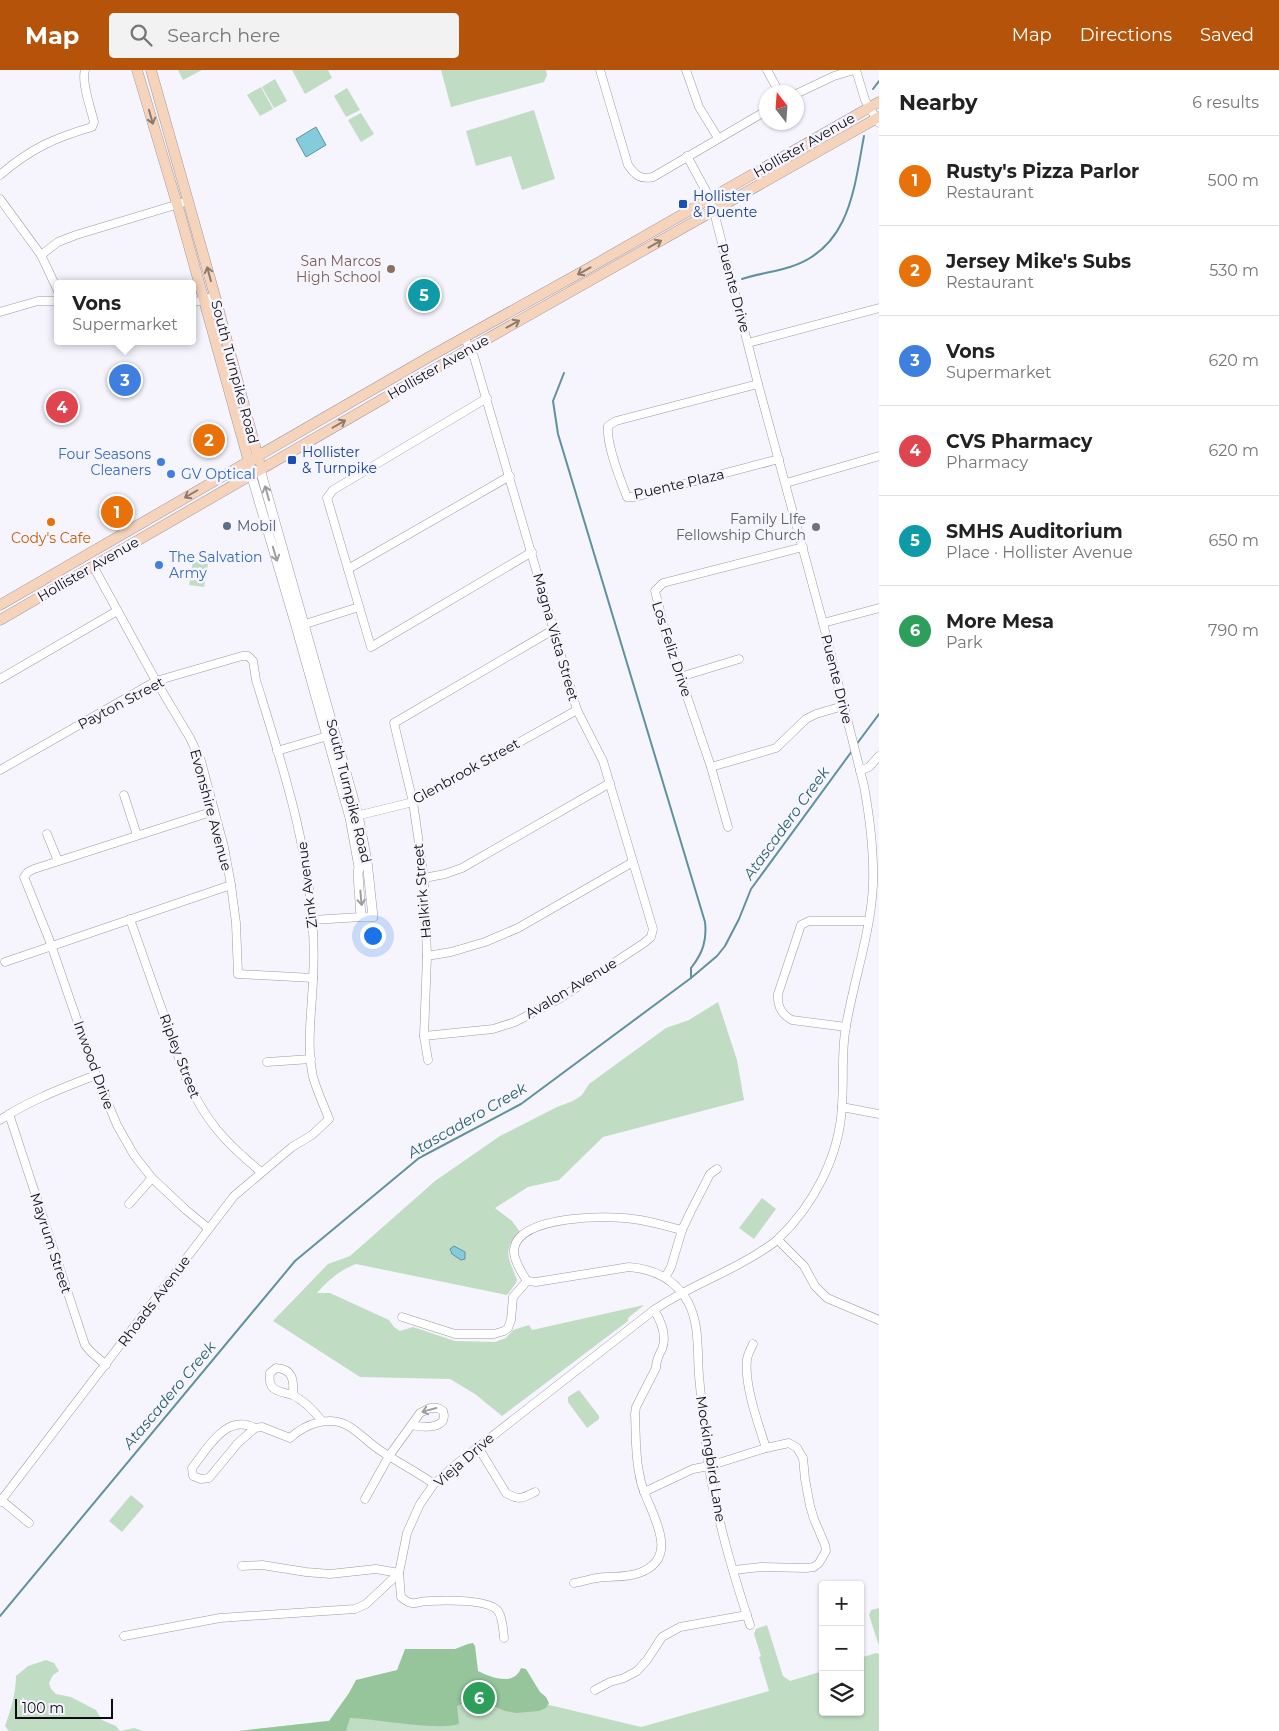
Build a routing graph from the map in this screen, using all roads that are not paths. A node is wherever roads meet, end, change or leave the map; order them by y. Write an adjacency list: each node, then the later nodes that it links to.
1 (85, 70): 15 (street)
2 (137, 70): 19 (main road, South Turnpike Road, one-way to 19)
3 (151, 70): 18 (main road, South Turnpike Road)
4 (600, 70): 14 (street)
5 (686, 70): 13 (street)
6 (767, 70): 8 (street)
7 (855, 70): 9 (street); 10 (street)
8 (774, 85)
9 (804, 90)
10 (874, 105): 12 (street); 17 (main road, Hollister Avenue)
11 (759, 115): 13 (street)
12 (878, 120): 20 (main road, Hollister Avenue)
13 (718, 138): 14 (street)
14 (687, 156): 17 (street, Puente Drive)
15 (0, 175)
16 (0, 199): 21 (street)
17 (709, 200): 20 (street, Puente Drive); 29 (main road, Hollister Avenue, one-way to 29)
18 (189, 201): 19 (street); 23 (main road, South Turnpike Road, one-way to 18)
19 (177, 205): 21 (street); 24 (main road, South Turnpike Road)
20 (714, 212): 30 (street, Puente Drive); 31 (main road, Hollister Avenue, one-way to 20)
21 (41, 255): 22 (street)
22 (54, 283)
23 (215, 296): 24 (street); 35 (main road, South Turnpike Road)
24 (203, 299): 26 (street); 35 (main road, South Turnpike Road)
25 (54, 301): 28 (street)
26 (196, 301)
27 (879, 308): 30 (street)
28 (0, 312)
29 (464, 337): 31 (street, Magna Vista Street); 35 (main road, Hollister Avenue)
30 (748, 343): 32 (street, Puente Drive)
31 (471, 348): 33 (street, Magna Vista Street); 37 (main road, Hollister Avenue, one-way to 31)
32 (758, 384): 36 (street, Puente Drive); 36 (street, Puente Plaza)
33 (487, 398): 38 (street, Magna Vista Street); 43 (street)
34 (879, 456): 39 (street)
35 (253, 458): 37 (main road, South Turnpike Road); 46 (main road, Hollister Avenue, one-way to 46)
36 (779, 459): 39 (street, Puente Drive)
37 (256, 472): 42 (main road, Hollister Avenue); 52 (street, South Turnpike Road)
38 (510, 476): 41 (street, Magna Vista Street); 43 (street)
39 (786, 483): 40 (street, Puente Drive)
40 (803, 547): 45 (street, Los Feliz Drive); 51 (street, Puente Drive)
41 (532, 552): 47 (street); 53 (street, Magna Vista Street)
42 (93, 566): 49 (street, Evonshire Avenue); 50 (main road, Hollister Avenue)
43 (348, 569): 47 (street)
44 (650, 582): 45 (street)
45 (658, 586): 56 (street, Los Feliz Drive)
46 (0, 605)
47 (359, 607): 52 (street)
48 (879, 608): 51 (street)
49 (117, 611): 57 (street); 58 (street, Evonshire Avenue)
50 (0, 620)
51 (823, 624): 59 (street, Puente Drive)
52 (300, 625): 61 (street, South Turnpike Road)
53 (553, 630): 60 (street, Magna Vista Street); 69 (street, Halkirk Street)
54 (248, 656): 58 (street, Payton Street); 62 (street, Zink Avenue)
55 (739, 659): 56 (street)
56 (680, 676): 64 (street, Los Feliz Drive)
57 (0, 678)
58 (156, 681): 65 (street, Payton Street); 70 (street, Evonshire Avenue)
59 (843, 706): 64 (street); 66 (street, Puente Drive)
60 (577, 710): 67 (street, Magna Vista Street); 69 (street, Glenbrook Street)
61 (331, 735): 62 (street); 71 (street, South Turnpike Road)
62 (277, 751): 83 (street, Zink Avenue)
63 (879, 756): 66 (street)
64 (711, 768): 72 (street, Los Feliz Drive)
65 (0, 770)
66 (860, 771): 84 (street, Puente Drive)
67 (610, 784): 76 (street, Magna Vista Street); 79 (street)
68 (124, 795): 74 (street)
69 (412, 802): 71 (street, Glenbrook Street); 79 (street, Halkirk Street)
70 (214, 811): 74 (street); 80 (street, Evonshire Avenue)
71 (354, 816): 81 (street, South Turnpike Road)
72 (728, 828)
73 (47, 834): 75 (street)
74 (137, 835): 75 (street)
75 (58, 861): 78 (street)
76 (633, 862): 85 (street, Magna Vista Street); 87 (street)
77 (15, 875): 78 (street)
78 (25, 876): 86 (street, Inwood Drive)
79 (424, 878): 87 (street, Halkirk Street)
80 (231, 885): 82 (street); 89 (street, Evonshire Avenue)
81 (361, 917): 83 (street)
82 (130, 919): 86 (street); 102 (street, Ripley Street)
83 (312, 920): 89 (street, Zink Avenue)
84 (868, 921): 90 (street, Puente Drive); 90 (street)
85 (652, 934): 91 (street, Avalon Avenue)
86 (51, 946): 88 (street); 95 (street, Inwood Drive)
87 (428, 956): 91 (street, Halkirk Street)
88 (5, 962)
89 (313, 978): 92 (street, Zink Avenue)
90 (846, 1027): 96 (street, Puente Drive)
91 (424, 1036): 93 (street, Halkirk Street)
92 (311, 1059): 94 (street); 99 (street, Zink Avenue)
93 (428, 1060)
94 (267, 1062)
95 (96, 1075): 97 (street); 103 (street, Inwood Drive)
96 (842, 1107): 98 (street); 105 (street, Puente Drive)
97 (8, 1114): 100 (street); 116 (street, Mayrum Street)
98 (879, 1114)
99 (329, 1119): 102 (street, Rhoads Avenue)
100 (0, 1120)
101 (717, 1169): 107 (street)
102 (262, 1172): 106 (street, Rhoads Avenue)
103 (152, 1178): 104 (street); 106 (street, Inwood Drive)
104 (129, 1204)
105 (804, 1210): 108 (street, Vieja Drive)
106 (208, 1228): 116 (street, Rhoads Avenue)
107 (682, 1230): 109 (street); 110 (street)
108 (778, 1240): 111 (street, Vieja Drive); 114 (street)
109 (666, 1276): 110 (street); 111 (street, Mockingbird Lane)
110 (527, 1281): 113 (street)
111 (682, 1293): 112 (street, Vieja Drive); 124 (street, Mockingbird Lane)
112 (654, 1310): 121 (street, Vieja Drive); 127 (street)
113 (402, 1317)
114 (879, 1320)
115 (753, 1344): 122 (street)
116 (106, 1365): 129 (street, Rhoads Avenue)
117 (293, 1395): 118 (street)
118 (322, 1421): 120 (street); 123 (street)
119 (412, 1424): 123 (street)
120 (255, 1428): 120 (street)
121 (478, 1447): 125 (street, Vieja Drive); 126 (street)
122 (766, 1448): 124 (street); 132 (street)
123 (389, 1456): 125 (street); 128 (street)
124 (709, 1466): 127 (street); 132 (street, Mockingbird Lane)
125 (434, 1484): 133 (street, Vieja Drive)
126 (535, 1492)
127 (644, 1492): 134 (street)
128 (365, 1499)
129 (1, 1500): 130 (street)
130 (29, 1523)
131 (242, 1566): 133 (street)
132 (734, 1570): 135 (street, Mockingbird Lane)
133 (399, 1573): 137 (street); 138 (street, Vieja Drive)
134 (574, 1584)
135 (747, 1615): 136 (street, Mockingbird Lane); 139 (street)
136 (750, 1625)
137 (124, 1636)
138 (504, 1638)
139 (595, 1690)

